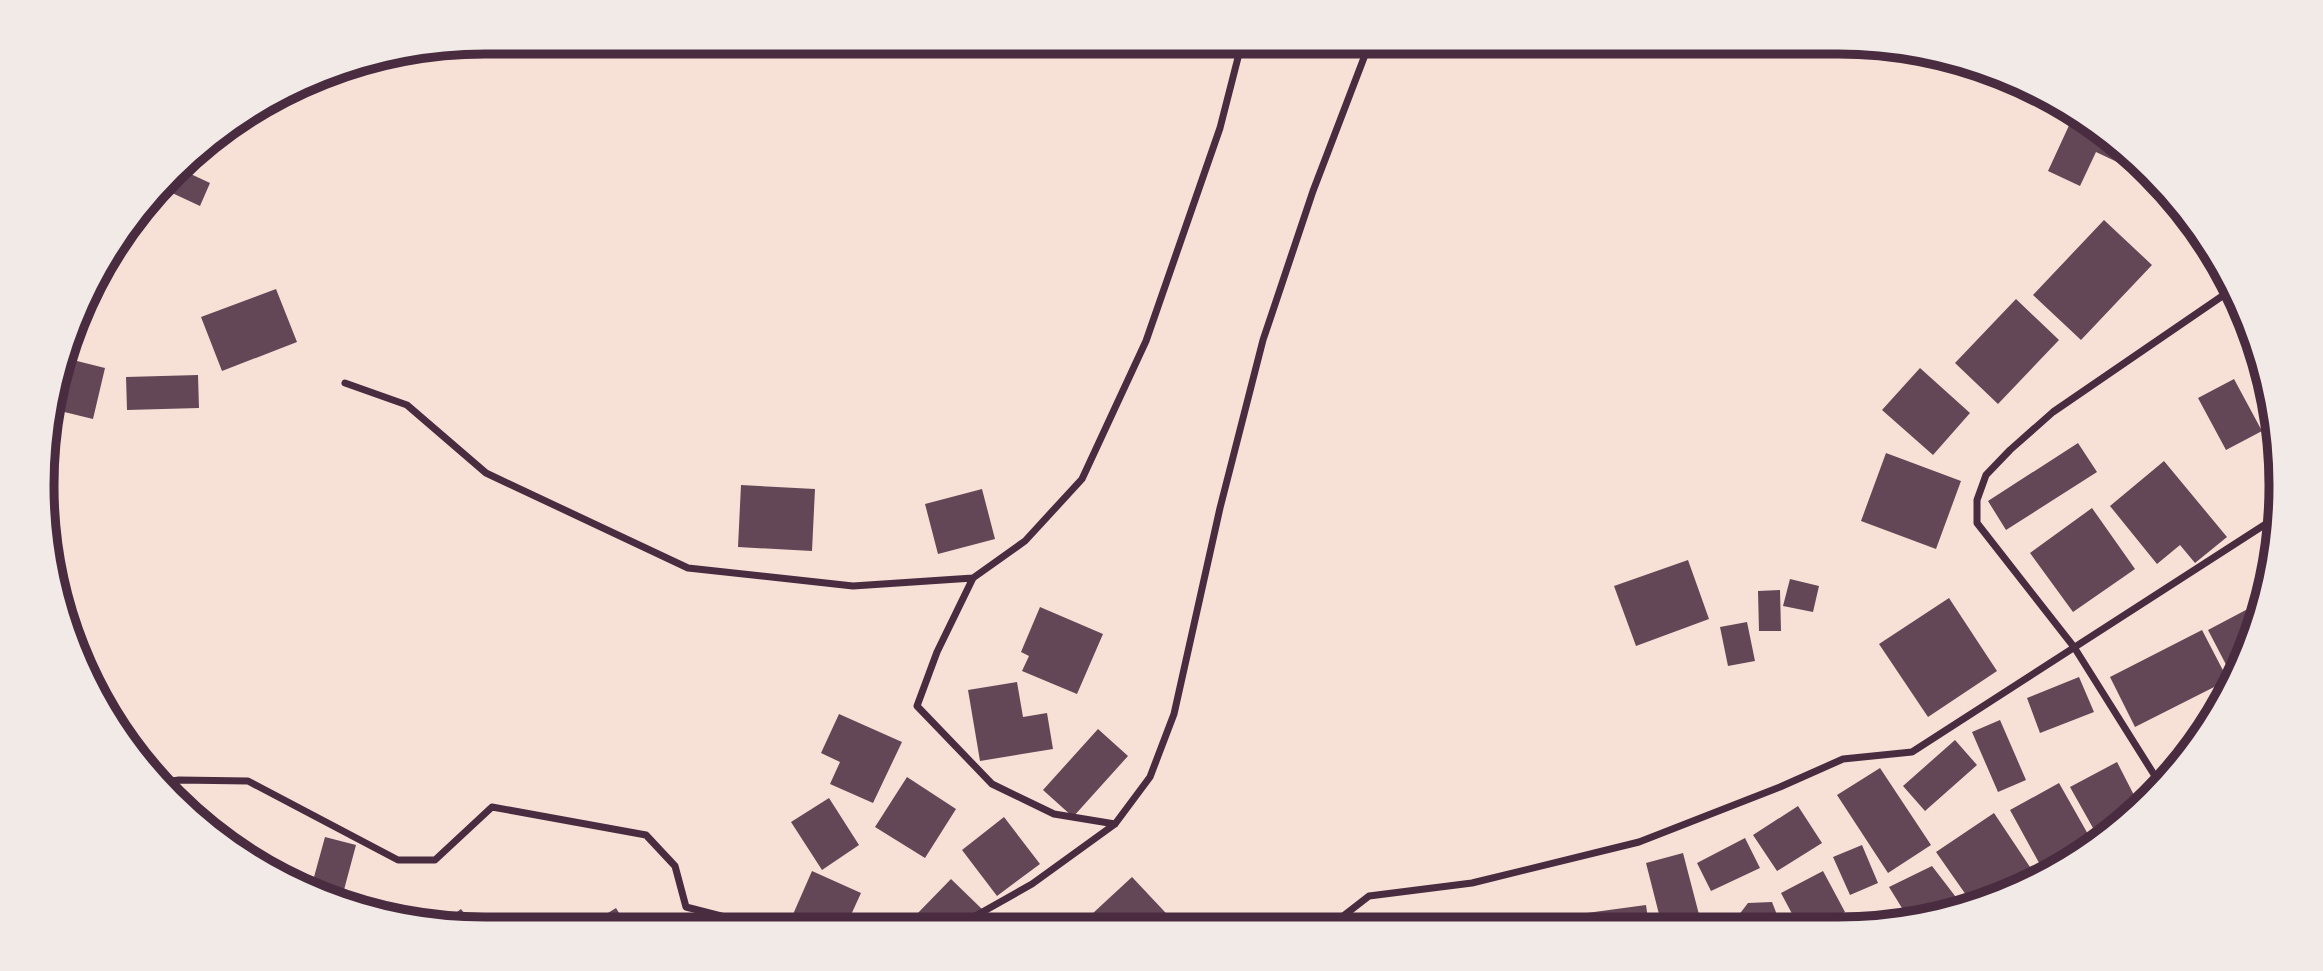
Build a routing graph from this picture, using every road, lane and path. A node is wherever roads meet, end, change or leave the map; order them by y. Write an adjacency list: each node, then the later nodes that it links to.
1 (1239, 54): 6 (street)
2 (1365, 54): 10 (street)
3 (2224, 295): 7 (street)
4 (345, 383): 6 (street)
5 (2267, 523): 7 (street)
6 (973, 578): 10 (street)
7 (2074, 648): 8 (street); 13 (street)
8 (2155, 777)
9 (173, 782): 11 (street)
10 (1115, 824): 12 (street)
11 (725, 917)
12 (974, 917)
13 (1342, 917)

